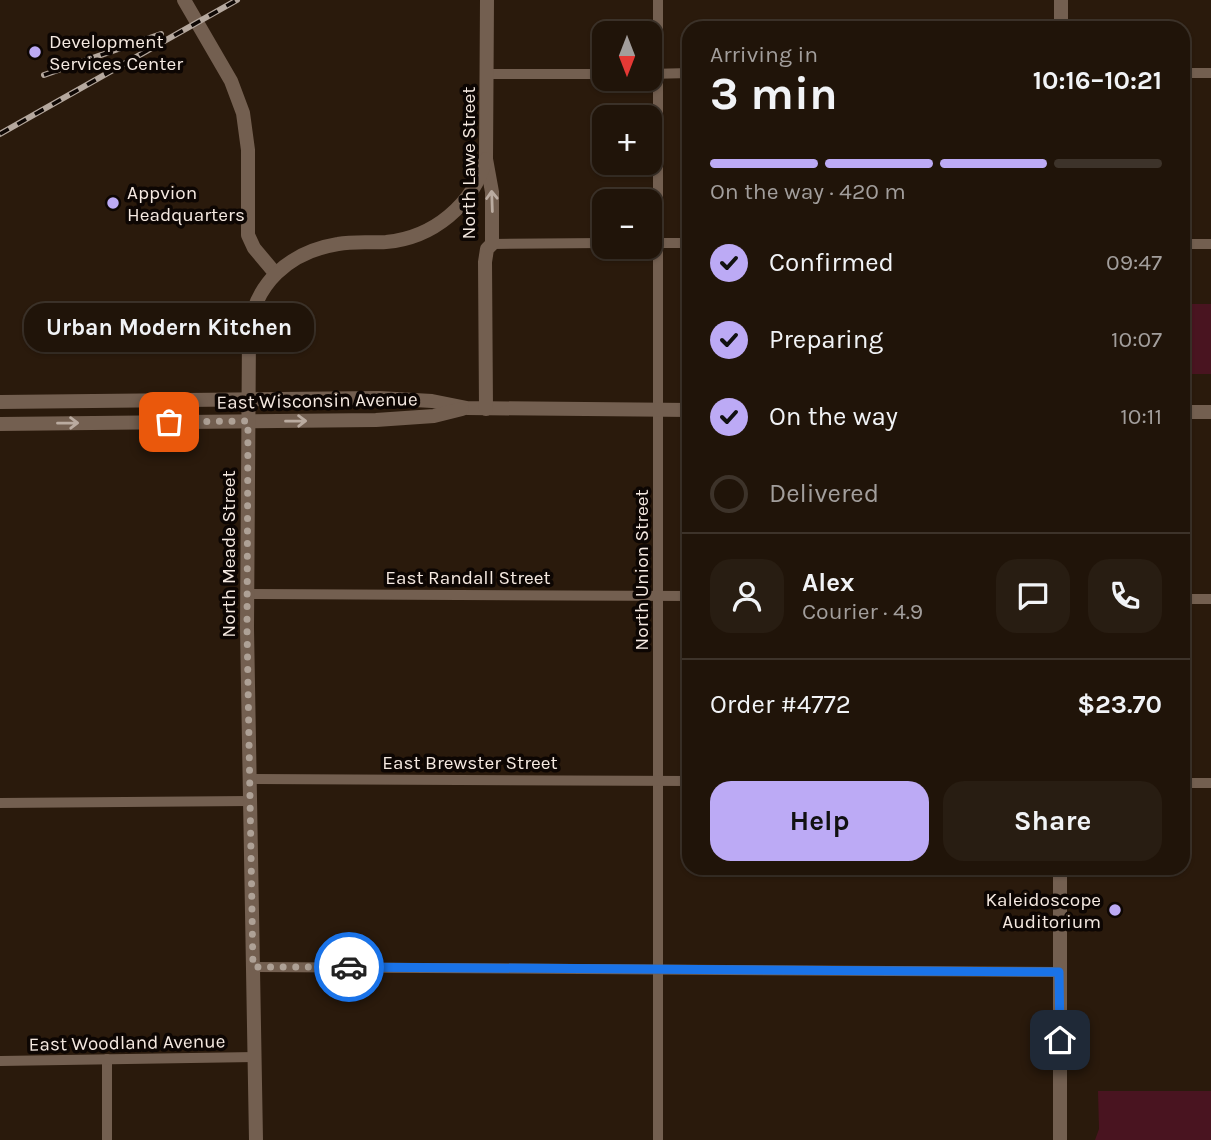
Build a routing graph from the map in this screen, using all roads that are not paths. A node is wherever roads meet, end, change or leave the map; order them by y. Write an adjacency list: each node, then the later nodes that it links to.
1 (184, 0): 23 (main road)
2 (488, 0): 9 (main road, North Lawe Street)
3 (658, 0): 5 (street, North Union Street)
4 (1061, 0): 6 (main road)
5 (657, 21)
6 (1061, 21)
7 (1190, 73): 8 (street)
8 (1211, 73)
9 (487, 74): 10 (street); 14 (main road, North Lawe Street)
10 (592, 74)
11 (662, 74): 12 (street)
12 (682, 74)
13 (654, 91): 15 (street, North Union Street)
14 (486, 159): 19 (main road, North Lawe Street, one-way to 14); 23 (main road)
15 (653, 189)
16 (592, 243): 19 (street)
17 (662, 243): 18 (street)
18 (682, 243)
19 (492, 244): 28 (main road, North Lawe Street)
20 (1190, 244): 21 (street)
21 (1211, 244)
22 (654, 259): 29 (street, North Union Street)
23 (275, 273): 24 (main road, North Meade Street)
24 (248, 400): 26 (main road, East Wisconsin Avenue); 27 (main road, East Wisconsin Avenue); 33 (main road, North Meade Street)
25 (0, 402): 26 (main road, East Wisconsin Avenue)
26 (49, 402): 35 (main road)
27 (467, 408): 28 (main road, East Wisconsin Avenue); 33 (main road, East Wisconsin Avenue, one-way to 27)
28 (486, 409): 29 (main road, East Wisconsin Avenue)
29 (659, 410): 30 (main road, East Wisconsin Avenue); 37 (street, North Union Street)
30 (682, 410)
31 (1190, 412): 32 (main road)
32 (1211, 412)
33 (248, 421): 35 (main road, East Wisconsin Avenue, one-way to 33); 36 (main road, North Meade Street)
34 (0, 424): 35 (main road, East Wisconsin Avenue)
35 (18, 424)
36 (247, 594): 37 (street, East Randall Street); 41 (main road, North Meade Street)
37 (660, 595): 38 (street, East Randall Street); 42 (street, North Union Street)
38 (682, 596)
39 (1190, 599): 40 (street)
40 (1211, 599)
41 (250, 779): 42 (street, East Brewster Street); 46 (main road, North Meade Street)
42 (658, 781): 43 (street, East Brewster Street); 50 (street, North Union Street)
43 (682, 781)
44 (1190, 783): 45 (street)
45 (1211, 783)
46 (250, 800): 47 (street); 49 (main road, North Meade Street)
47 (0, 803)
48 (1060, 875): 51 (main road)
49 (253, 967): 50 (street); 52 (main road, North Meade Street)
50 (659, 968): 51 (street); 57 (street, North Union Street)
51 (1059, 972): 58 (main road)
52 (255, 1057): 53 (street, East Woodland Avenue); 56 (main road, North Meade Street)
53 (107, 1059): 54 (street, East Woodland Avenue); 55 (street)
54 (0, 1061)
55 (107, 1140)
56 (256, 1140)
57 (658, 1140)
58 (1060, 1140)

